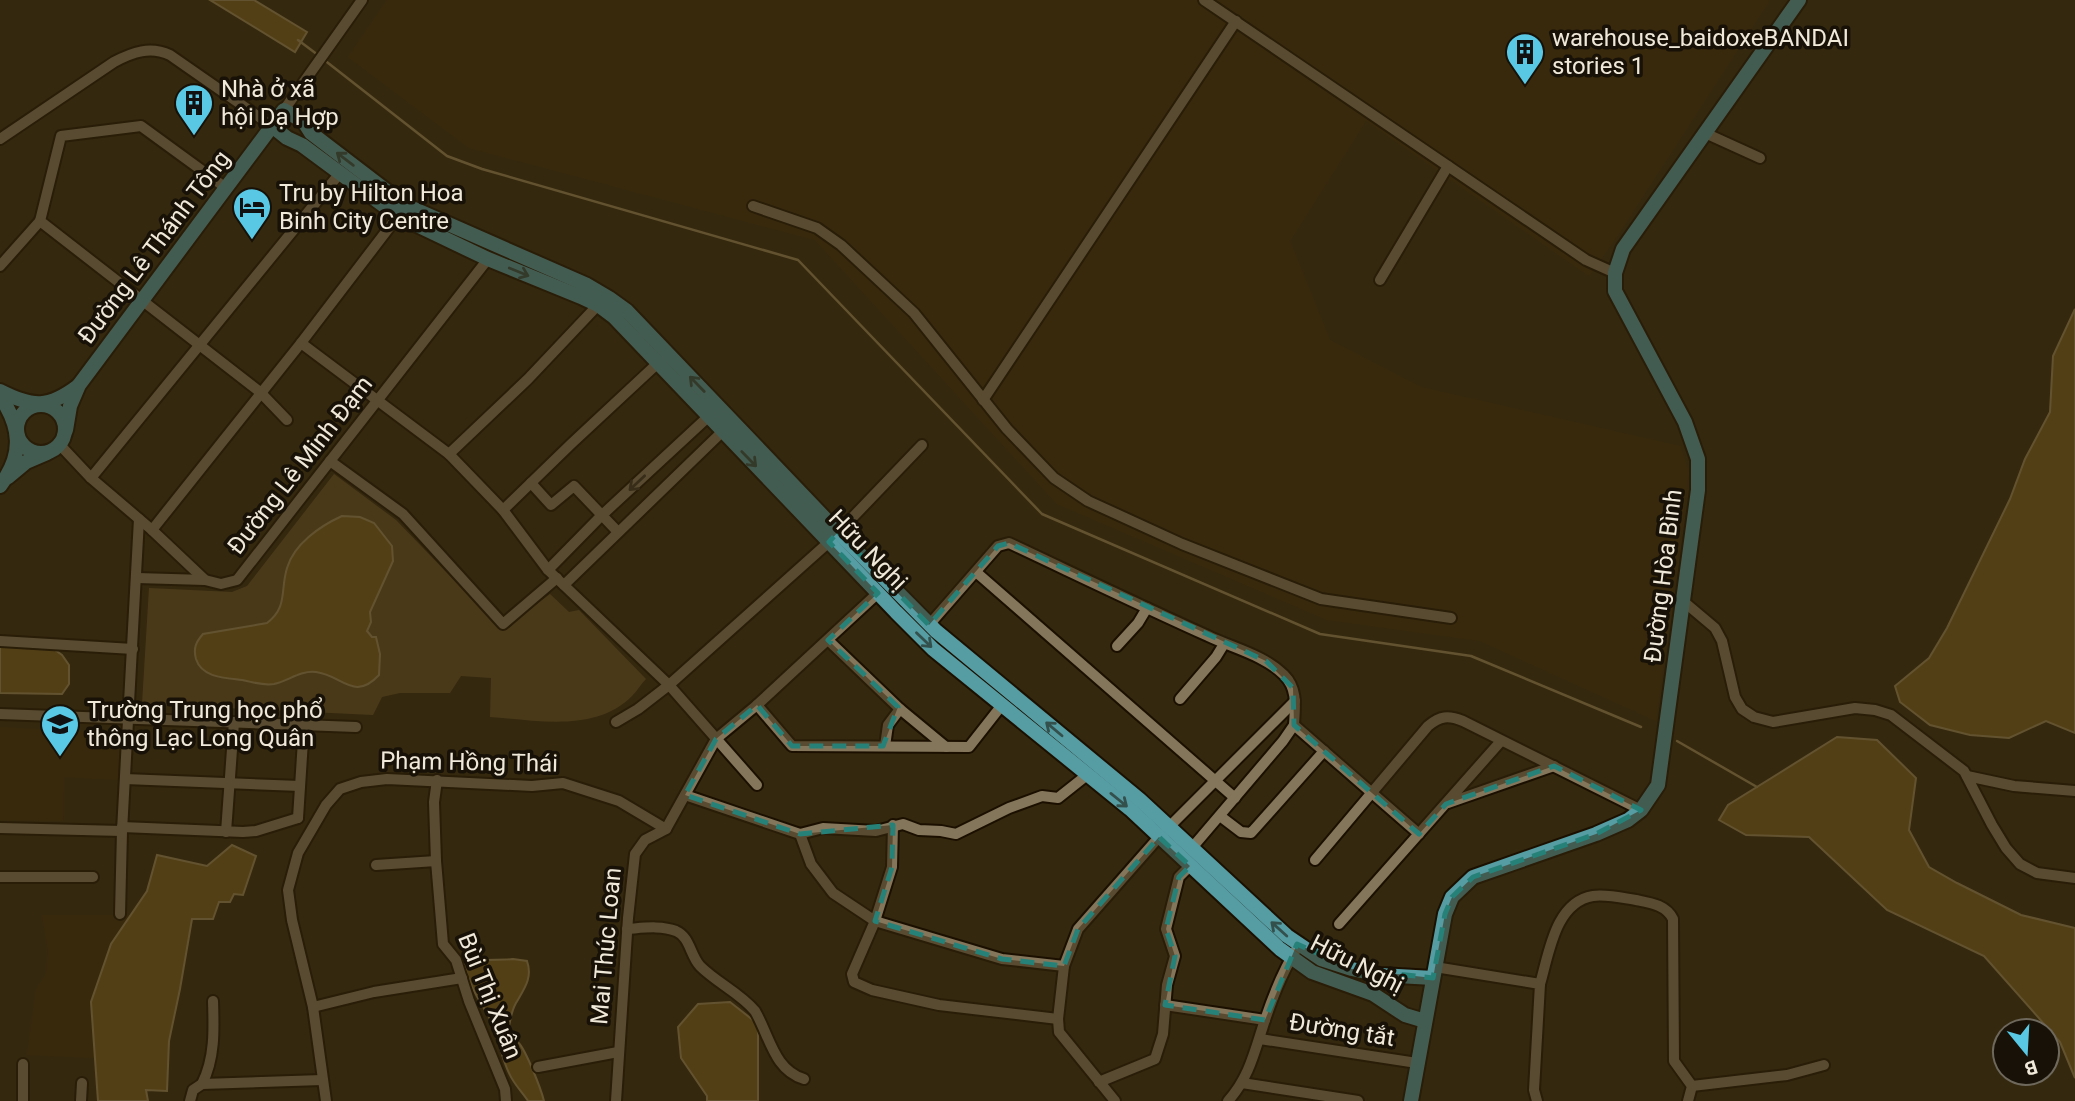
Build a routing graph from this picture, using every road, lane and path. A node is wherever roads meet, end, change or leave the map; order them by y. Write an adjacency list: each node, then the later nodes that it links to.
1 (362, 0): 5 (street, Đường Lê Thánh Tông)
2 (1205, 0): 4 (street)
3 (1799, 0): 7 (main road)
4 (1236, 22): 10 (street); 30 (street)
5 (288, 104): 6 (main road, Đường Lê Thánh Tông); 16 (main road, Hữu Nghị, one-way to 5)
6 (272, 126): 8 (street); 11 (main road, Hữu Nghị); 12 (main road, Đường Lê Thánh Tông)
7 (1705, 133): 9 (street); 19 (main road)
8 (0, 139)
9 (1760, 158)
10 (1448, 166): 19 (street); 20 (street)
11 (340, 173): 14 (main road, Hữu Nghị); 24 (street)
12 (226, 188): 15 (street); 21 (main road, Đường Lê Thánh Tông)
13 (752, 206): 30 (street)
14 (398, 216): 16 (main road, Hữu Nghị); 23 (street)
15 (40, 220): 18 (street); 21 (street)
16 (447, 232): 17 (main road, Hữu Nghị); 33 (main road, Hữu Nghị, one-way to 16)
17 (488, 260): 22 (main road, Hữu Nghị, one-way to 22); 29 (street, Đường Lê Minh Đạm)
18 (0, 266)
19 (1615, 273): 61 (main road, Đường Hòa Bình)
20 (1380, 280)
21 (142, 300): 24 (street); 26 (main road, Đường Lê Thánh Tông)
22 (598, 305): 25 (main road, Hữu Nghị); 41 (street)
23 (301, 343): 27 (street); 29 (street)
24 (200, 345): 27 (street); 44 (street)
25 (658, 363): 32 (main road, Hữu Nghị); 47 (street)
26 (79, 385): 31 (main road, Đường Lê Thánh Tông); 35 (main road, Đường Lê Thánh Tông)
27 (260, 392): 34 (street); 51 (street)
28 (0, 394): 31 (main road); 37 (main road)
29 (379, 399): 41 (street); 42 (street, Đường Lê Minh Đạm)
30 (983, 400): 64 (street)
31 (40, 405): 35 (main road); 37 (main road)
32 (709, 416): 33 (street); 36 (main road, Hữu Nghị); 43 (street)
33 (727, 416): 36 (street); 53 (main road, Hữu Nghị)
34 (287, 420)
35 (66, 430): 38 (main road)
36 (723, 431): 45 (street); 53 (main road, Hữu Nghị, one-way to 53)
37 (17, 433): 40 (main road); 46 (main road)
38 (60, 445): 40 (main road); 44 (street)
39 (922, 445): 53 (street)
40 (47, 453): 46 (main road)
41 (449, 454): 48 (street)
42 (330, 461): 57 (street, Đường Lê Minh Đạm); 58 (street)
43 (658, 463): 45 (street); 49 (street, one-way to 49)
44 (91, 478): 50 (street)
45 (673, 479): 52 (street)
46 (2, 483)
47 (531, 483): 48 (street); 49 (street)
48 (503, 510): 54 (street)
49 (601, 516): 52 (street); 54 (street)
50 (139, 519): 51 (street); 56 (street)
51 (152, 530): 57 (street)
52 (618, 532): 58 (street)
53 (834, 537): 59 (main road, Hữu Nghị); 60 (main road, Hữu Nghị); 71 (street)
54 (548, 570): 58 (street)
55 (976, 572): 62 (street); 65 (street); 94 (street)
56 (137, 578): 57 (street); 70 (street)
57 (205, 580)
58 (560, 581): 71 (street)
59 (878, 593): 63 (main road, Hữu Nghị); 66 (street)
60 (906, 601): 63 (main road); 65 (main road, Hữu Nghị)
61 (1683, 601): 91 (street); 103 (main road, Đường Hòa Bình)
62 (1147, 608): 68 (street); 69 (street)
63 (896, 612): 75 (main road, Hữu Nghị, one-way to 75)
64 (1451, 618)
65 (929, 625): 112 (main road, Hữu Nghị, one-way to 65)
66 (828, 640): 74 (street); 76 (street)
67 (0, 641): 70 (street)
68 (1224, 644): 72 (street); 73 (street)
69 (1117, 646)
70 (132, 649): 78 (street)
71 (669, 685): 80 (street); 84 (street)
72 (1180, 699)
73 (1295, 701): 82 (street); 94 (street)
74 (757, 705): 84 (street); 86 (street)
75 (1002, 705): 87 (street); 90 (main road, Hữu Nghị)
76 (900, 709): 86 (street); 87 (street)
77 (0, 714): 78 (street)
78 (129, 718): 79 (street); 92 (street)
79 (233, 722): 81 (street); 95 (street)
80 (616, 722)
81 (304, 725): 83 (street); 97 (street)
82 (1294, 726): 88 (street); 101 (street)
83 (356, 727)
84 (716, 739): 96 (street); 100 (street, Mai Thúc Loan)
85 (1501, 741): 89 (street); 99 (street); 102 (street)
86 (885, 746): 87 (street)
87 (946, 747)
88 (1324, 751): 99 (street); 104 (street)
89 (1554, 766): 102 (street); 103 (street)
90 (1087, 775): 106 (street); 112 (main road, Hữu Nghị, one-way to 112)
91 (1967, 776): 98 (street); 122 (street)
92 (125, 779): 95 (street); 109 (street)
93 (437, 780): 108 (street, Phạm Hồng Thái); 110 (street, Phạm Hồng Thái); 117 (street, Bùi Thị Xuân)
94 (1216, 781): 101 (street); 112 (street)
95 (230, 783): 97 (street); 111 (street)
96 (757, 785)
97 (300, 786): 105 (street)
98 (2075, 791)
99 (1373, 793): 114 (street); 116 (street)
100 (685, 795): 110 (street, Mai Thúc Loan); 113 (street)
101 (1235, 798): 104 (street)
102 (1446, 804): 114 (street)
103 (1641, 810): 129 (main road, Đường Hòa Bình)
104 (1220, 816): 115 (street)
105 (298, 818): 108 (street); 111 (street)
106 (893, 825): 113 (street); 124 (street)
107 (0, 828): 109 (street)
108 (312, 828): 134 (street, Phạm Hồng Thái)
109 (122, 829): 111 (street); 123 (street)
110 (666, 829): 126 (street, Mai Thúc Loan)
111 (226, 832)
112 (1164, 832): 115 (main road, Hữu Nghị); 119 (main road, Hữu Nghị); 128 (street)
113 (800, 834): 124 (street)
114 (1419, 834): 125 (street)
115 (1191, 849): 127 (main road, Hữu Nghị, one-way to 115)
116 (1315, 860)
117 (436, 861): 118 (street); 130 (street, Bùi Thị Xuân)
118 (376, 865)
119 (1189, 866): 127 (main road, Hữu Nghị); 133 (street)
120 (0, 877): 121 (street)
121 (93, 877)
122 (2075, 878)
123 (120, 914)
124 (875, 921): 128 (street); 135 (street)
125 (1339, 924)
126 (627, 929): 139 (street, Mai Thúc Loan); 144 (street)
127 (1295, 951): 129 (main road, Hữu Nghị); 136 (street); 137 (main road, Hữu Nghị)
128 (1064, 966): 135 (street)
129 (1434, 972): 131 (street); 137 (main road, Đường Hòa Bình)
130 (462, 978): 134 (street); 155 (street, Bùi Thị Xuân)
131 (1540, 984): 150 (street); 161 (street)
132 (213, 1002): 149 (street)
133 (1165, 1005): 136 (street); 146 (street)
134 (313, 1007): 145 (street, Phạm Hồng Thái)
135 (1058, 1019): 146 (street)
136 (1265, 1020): 138 (street)
137 (1425, 1021): 140 (main road, Đường Hòa Bình)
138 (1259, 1039): 140 (street, Đường tắt); 148 (street)
139 (618, 1052): 143 (street); 156 (street, Mai Thúc Loan)
140 (1417, 1063): 160 (main road, Đường Hòa Bình)
141 (23, 1064): 151 (street)
142 (1824, 1065): 150 (street)
143 (538, 1067)
144 (804, 1079)
145 (322, 1080): 149 (street); 154 (street, Phạm Hồng Thái)
146 (1099, 1082): 157 (street)
147 (82, 1083): 152 (street)
148 (1242, 1083): 158 (street); 159 (street)
149 (202, 1084): 153 (street)
150 (1692, 1086): 162 (street)
151 (23, 1101)
152 (81, 1101)
153 (190, 1101)
154 (326, 1101)
155 (506, 1101)
156 (616, 1101)
157 (1115, 1101)
158 (1228, 1101)
159 (1358, 1101)
160 (1411, 1101)
161 (1537, 1101)
162 (1688, 1101)

